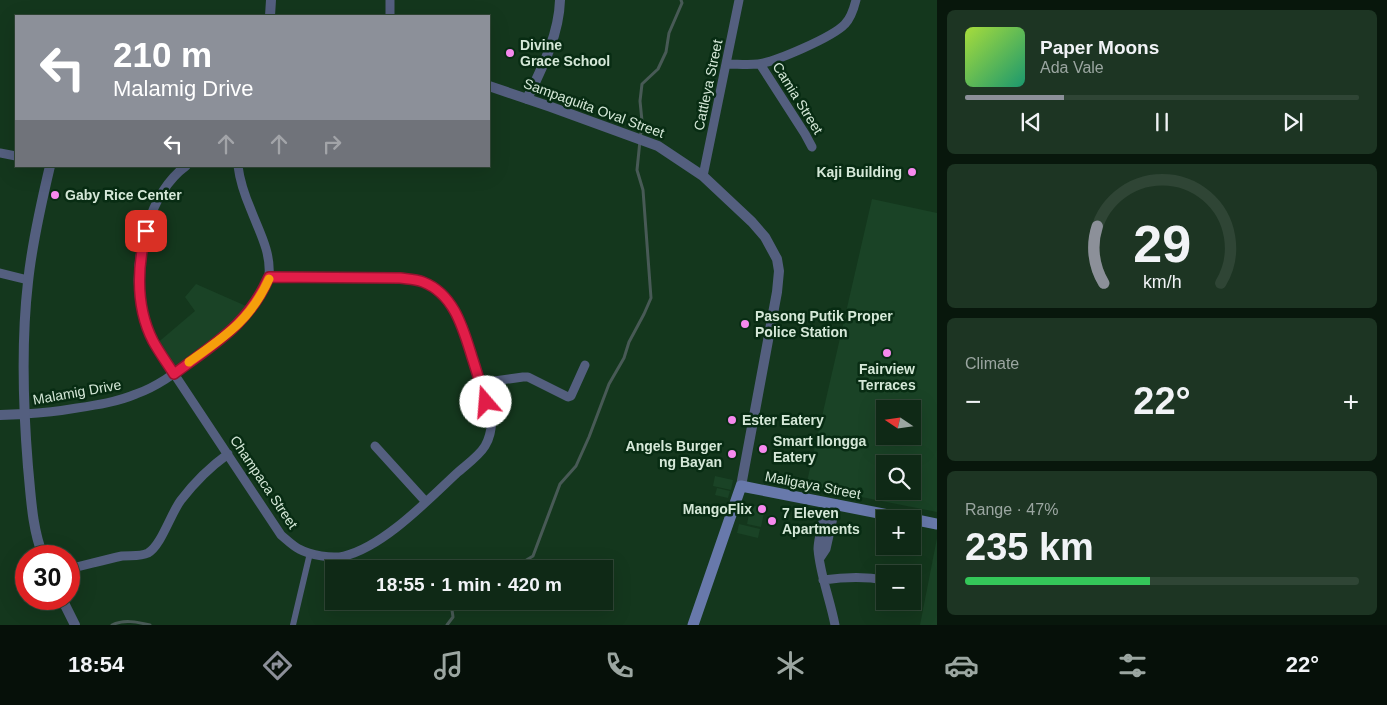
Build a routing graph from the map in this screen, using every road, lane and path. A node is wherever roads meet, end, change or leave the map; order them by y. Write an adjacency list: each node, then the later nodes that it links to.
1 (271, 0): 6 (street)
2 (390, 0): 7 (street)
3 (560, 0): 11 (street)
4 (740, 0): 8 (street, Cattleya Street)
5 (856, 0): 9 (street, Camia Street)
6 (270, 15)
7 (390, 15)
8 (727, 64): 9 (street, Camia Street); 18 (street, Cattleya Street)
9 (760, 64): 12 (street, Camia Street)
10 (490, 86): 11 (street, Sampaguita Oval Street)
11 (527, 99): 18 (street, Sampaguita Oval Street)
12 (812, 147)
13 (0, 153): 14 (street)
14 (15, 156)
15 (50, 167): 21 (street)
16 (185, 167): 23 (street, Champaca Street)
17 (238, 167): 20 (street)
18 (704, 176): 29 (street, Sampaguita Oval Street)
19 (0, 273): 21 (street)
20 (269, 277): 23 (street, Malamig Drive); 24 (street, Champaca Street)
21 (28, 280): 25 (street)
22 (585, 365): 24 (street)
23 (174, 374): 25 (street, Malamig Drive); 28 (street, Champaca Street)
24 (480, 383): 30 (street, Champaca Street)
25 (24, 414): 26 (street); 35 (street)
26 (0, 415)
27 (376, 446): 30 (street)
28 (228, 454): 36 (street, Champaca Street); 37 (street)
29 (741, 486): 31 (main road, Maligaya Street); 43 (main road, Sampaguita Oval Street)
30 (426, 502): 36 (street, Champaca Street)
31 (832, 504): 32 (main road, Maligaya Street); 39 (street)
32 (876, 512)
33 (921, 521): 34 (main road, Maligaya Street)
34 (937, 524)
35 (40, 545)
36 (310, 553): 42 (street)
37 (80, 566)
38 (876, 578): 39 (street)
39 (823, 580): 44 (street)
40 (68, 610): 41 (street)
41 (75, 625)
42 (293, 625)
43 (693, 625)
44 (835, 625)

